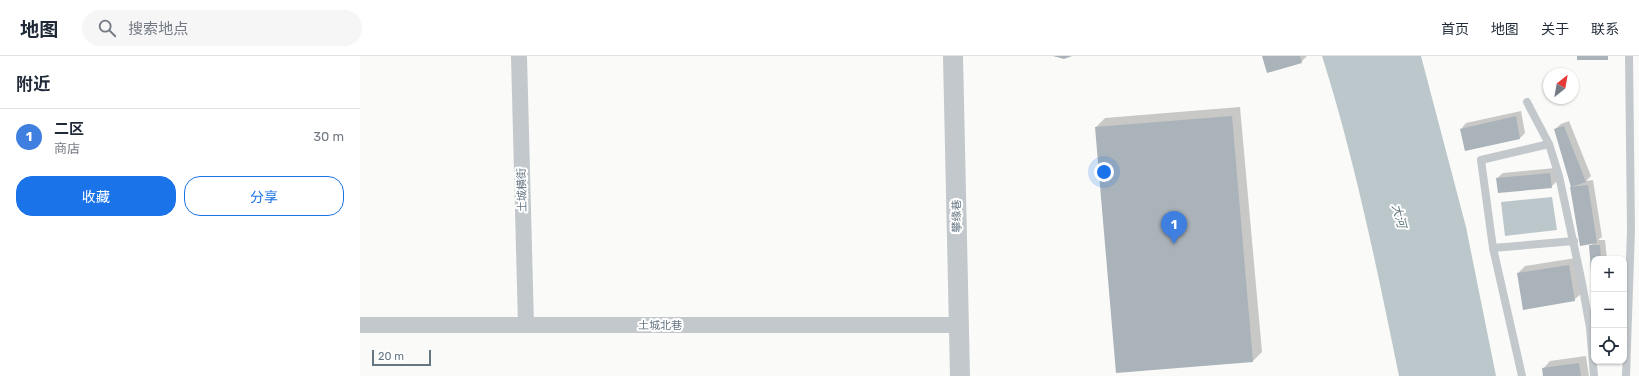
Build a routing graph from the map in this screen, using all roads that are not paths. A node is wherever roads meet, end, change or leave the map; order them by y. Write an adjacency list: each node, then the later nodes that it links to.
1 (519, 56): 9 (street, 土城横街)
2 (953, 56): 10 (street, 攀缘巷)
3 (1629, 56): 14 (lane)
4 (1527, 102): 5 (lane)
5 (1549, 144): 6 (lane); 7 (lane)
6 (1574, 241): 7 (lane); 13 (lane)
7 (1493, 248): 12 (lane)
8 (360, 325): 9 (street, 土城北巷)
9 (526, 325): 10 (street, 土城北巷)
10 (959, 325): 11 (street, 攀缘巷)
11 (960, 376)
12 (1522, 376)
13 (1594, 376)
14 (1626, 376)

